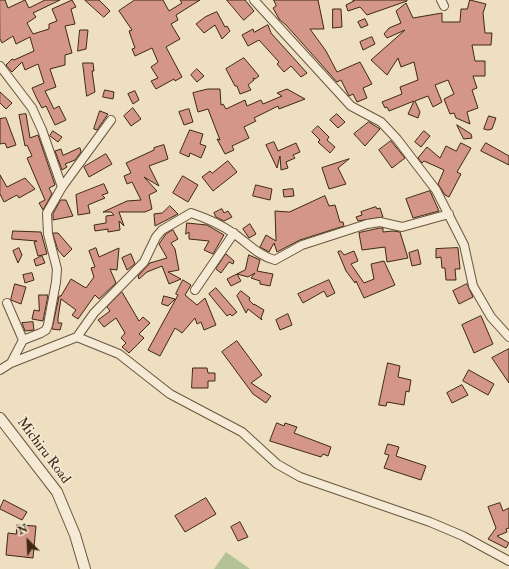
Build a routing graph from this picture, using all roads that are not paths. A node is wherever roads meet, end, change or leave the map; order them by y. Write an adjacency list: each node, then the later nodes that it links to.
1 (254, 0): 5 (street)
2 (0, 66): 4 (street)
3 (112, 120): 4 (street)
4 (62, 187): 11 (street)
5 (449, 214): 6 (street); 9 (street)
6 (234, 233): 7 (street); 10 (street)
7 (195, 290)
8 (7, 303): 11 (street)
9 (509, 336)
10 (78, 337): 12 (street); 15 (street)
11 (23, 340): 12 (street)
12 (11, 363): 13 (street)
13 (0, 370)
14 (0, 418): 16 (street, Michiru Road)
15 (509, 561)
16 (85, 569)

